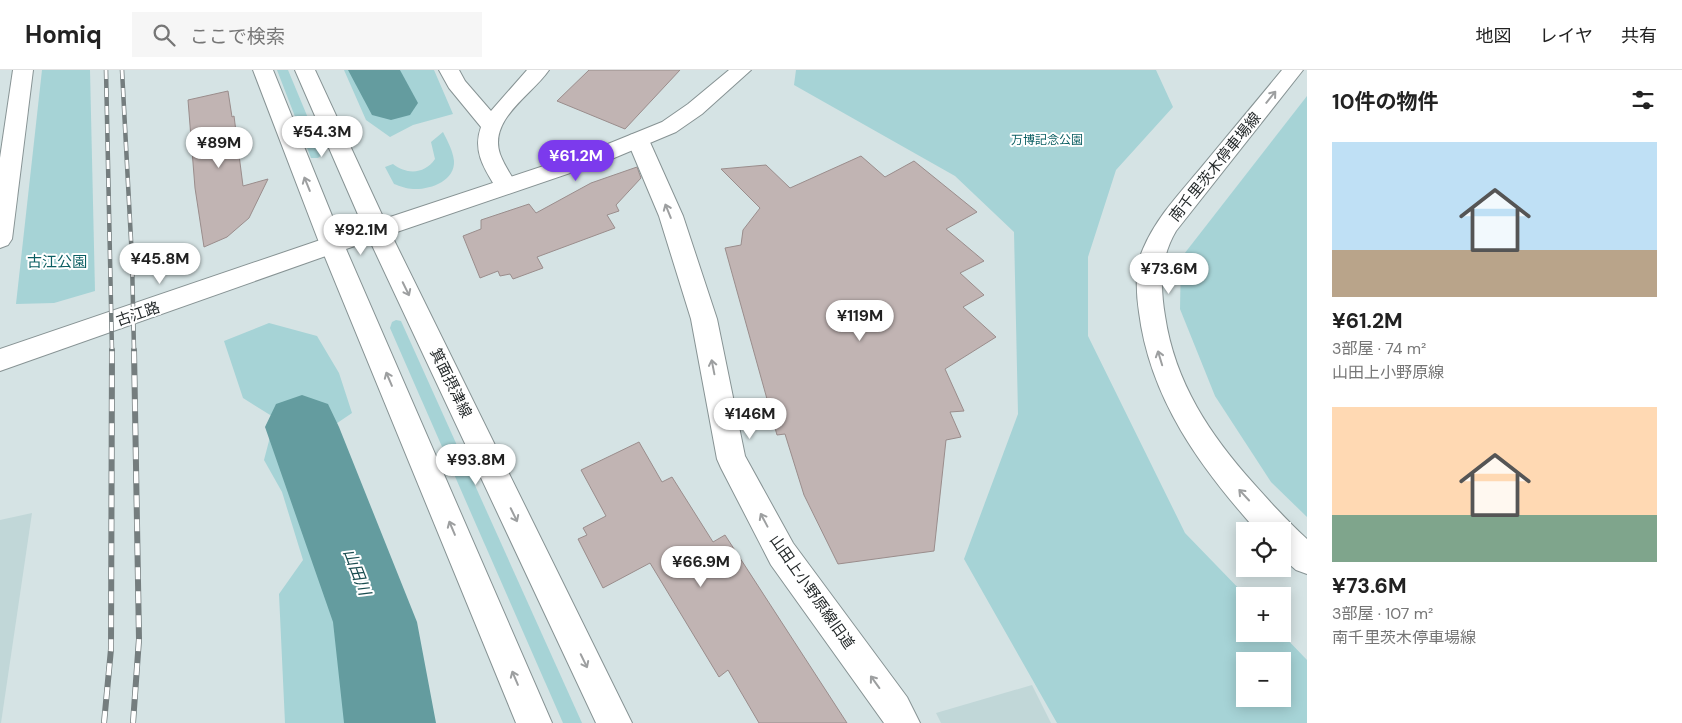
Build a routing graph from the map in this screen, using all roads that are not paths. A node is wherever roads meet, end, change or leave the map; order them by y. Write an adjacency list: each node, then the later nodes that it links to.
1 (23, 70): 12 (main road)
2 (263, 70): 13 (main road, one-way to 2)
3 (305, 70): 11 (main road, 箕面摂津線)
4 (449, 70): 8 (main road)
5 (539, 70): 8 (main road)
6 (741, 70): 9 (main road, 古江路)
7 (1293, 70): 15 (main road, 南千里茨木停車場線, one-way to 7)
8 (492, 126): 10 (main road)
9 (638, 140): 10 (main road, 古江路); 20 (main road, 山田上小野原線旧道, one-way to 9)
10 (506, 185): 11 (main road, 古江路)
11 (376, 230): 13 (main road, 古江路); 19 (main road, 箕面摂津線, one-way to 19)
12 (0, 240)
13 (332, 245): 14 (main road, 古江路); 18 (main road, one-way to 13)
14 (0, 360)
15 (1269, 522)
16 (1291, 545): 17 (main road)
17 (1307, 559)
18 (534, 723)
19 (614, 723)
20 (902, 723)

